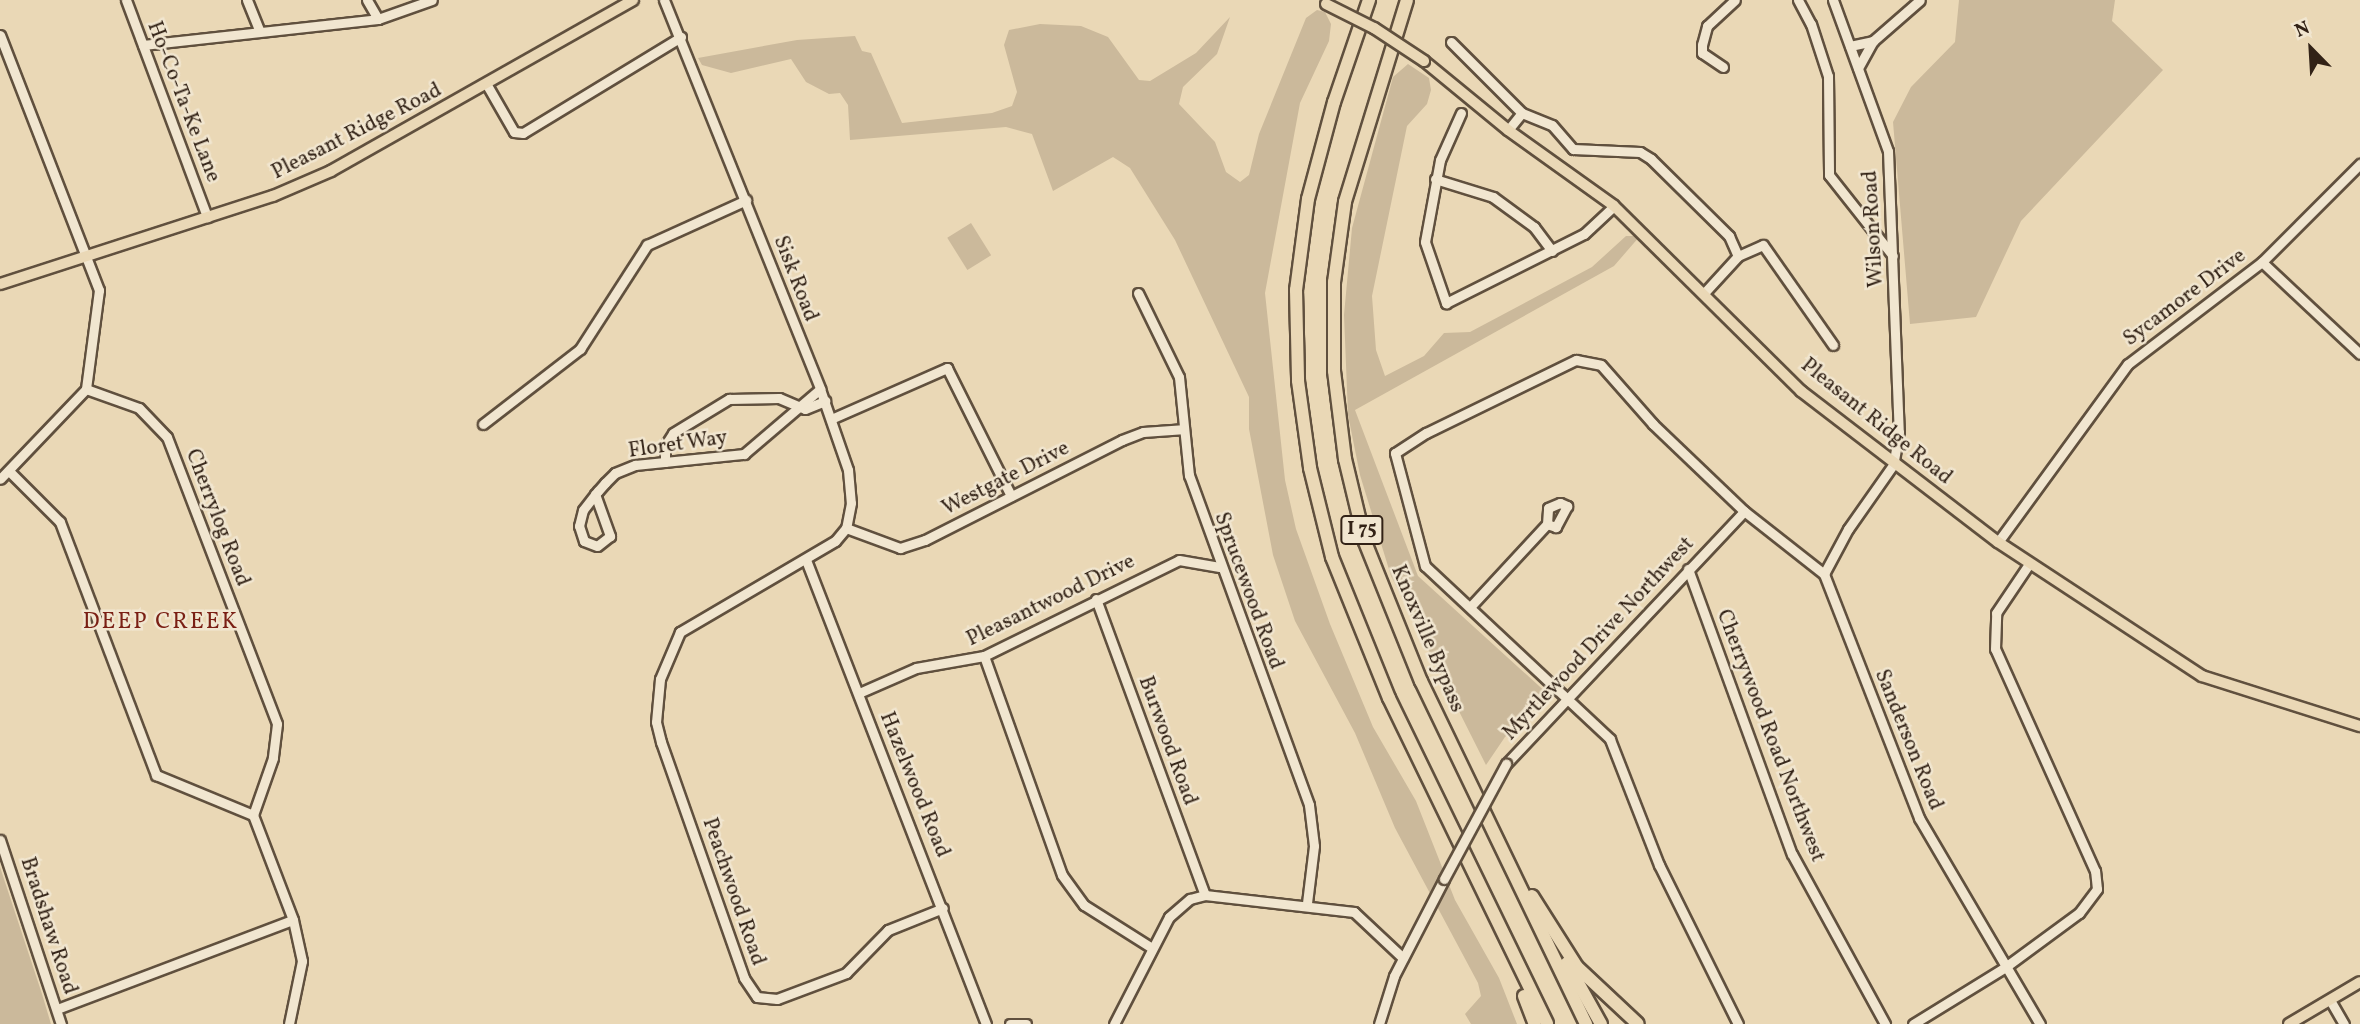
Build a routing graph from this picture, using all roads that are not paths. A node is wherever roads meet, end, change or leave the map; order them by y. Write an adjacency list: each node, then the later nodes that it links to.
1 (126, 0): 20 (street, Ho-Co-Ta-Ke Lane)
2 (247, 0): 15 (street)
3 (367, 0): 14 (street)
4 (432, 0): 14 (street)
5 (664, 0): 17 (street, Sisk Road)
6 (1369, 0): 80 (highway, I 75)
7 (1407, 0): 74 (highway, Knoxville Bypass / I 75)
8 (1735, 0): 23 (street)
9 (1798, 0): 37 (street)
10 (1833, 0): 21 (street, Wilson Road)
11 (1920, 0): 18 (street)
12 (626, 2): 25 (main road, Pleasant Ridge Road)
13 (1320, 2): 28 (main road, Pleasant Ridge Road, bridge)
14 (378, 19): 15 (street)
15 (259, 30): 20 (street)
16 (0, 35): 22 (street)
17 (681, 37): 25 (street); 31 (street, Sisk Road)
18 (1873, 41): 21 (street); 24 (street)
19 (1451, 42): 27 (street)
20 (143, 45): 33 (street, Ho-Co-Ta-Ke Lane)
21 (1850, 46): 24 (street, Wilson Road)
22 (3, 54): 35 (street)
23 (1723, 67)
24 (1858, 68): 37 (street, Wilson Road)
25 (487, 85): 33 (main road, Pleasant Ridge Road)
26 (1461, 113): 30 (street)
27 (1522, 113): 28 (street); 36 (street)
28 (1508, 130): 32 (main road, Pleasant Ridge Road)
29 (2360, 164): 38 (street, Sycamore Drive)
30 (1435, 179): 34 (street); 34 (street)
31 (746, 200): 45 (street, Sisk Road); 49 (street)
32 (1614, 206): 34 (street); 40 (main road, Pleasant Ridge Road)
33 (207, 217): 35 (main road, Pleasant Ridge Road)
34 (1552, 251)
35 (87, 255): 39 (main road, Pleasant Ridge Road); 44 (street)
36 (1738, 256): 40 (street); 42 (street)
37 (1893, 256): 52 (street, Wilson Road)
38 (2262, 262): 43 (street); 60 (street, Sycamore Drive)
39 (0, 284)
40 (1705, 292): 52 (main road, Pleasant Ridge Road)
41 (1138, 293): 50 (street, Sprucewood Road)
42 (1833, 345)
43 (2360, 354)
44 (86, 388): 53 (street); 72 (street, Cherrylog Road)
45 (820, 389): 46 (street, Sisk Road); 47 (street, Floret Way)
46 (825, 401): 47 (street, Floret Way); 48 (street, Sisk Road)
47 (799, 407): 51 (street, Floret Way); 51 (street)
48 (831, 419): 56 (street); 59 (street, Sisk Road)
49 (483, 424)
50 (1182, 429): 56 (street, Westgate Drive); 63 (street, Sprucewood Road)
51 (664, 461): 55 (street, Floret Way)
52 (1893, 464): 60 (main road, Pleasant Ridge Road); 65 (street)
53 (9, 471): 54 (street); 72 (street)
54 (0, 479)
55 (595, 494): 55 (street, Floret Way)
56 (1011, 496): 59 (street, Westgate Drive)
57 (1744, 510): 64 (street, Myrtlewood Drive Northwest); 65 (street); 67 (street)
58 (1547, 524): 67 (street)
59 (846, 528): 61 (street)
60 (1998, 542): 62 (main road, Pleasant Ridge Road)
61 (806, 560): 69 (street, Hazelwood Road); 77 (street, Peachwood Road)
62 (2029, 564): 71 (main road, Pleasant Ridge Road); 83 (street)
63 (1219, 566): 66 (street, Pleasantwood Drive); 76 (street, Sprucewood Road)
64 (1688, 569): 70 (street, Myrtlewood Drive Northwest); 100 (street, Cherrywood Road Northwest)
65 (1824, 575): 83 (street, Sanderson Road)
66 (1096, 599): 68 (street, Pleasantwood Drive); 75 (street, Burwood Road)
67 (1471, 606): 70 (street)
68 (985, 656): 69 (street, Pleasantwood Drive); 81 (street)
69 (859, 693): 77 (street, Hazelwood Road)
70 (1565, 696): 82 (street, Myrtlewood Drive Northwest, bridge); 99 (street)
71 (2360, 726)
72 (253, 814): 78 (street)
73 (0, 839): 86 (street, Bradshaw Road)
74 (1504, 853): 79 (highway); 96 (highway, Knoxville Bypass / I 75)
75 (1205, 895): 76 (street); 81 (street)
76 (1307, 903): 82 (street)
77 (943, 908): 89 (street, Hazelwood Road)
78 (293, 920): 86 (street); 88 (street)
79 (1553, 932): 97 (highway); 98 (highway)
80 (1503, 940): 94 (highway); 95 (highway, I 75)
81 (1152, 948): 92 (street)
82 (1403, 958): 93 (street, Myrtlewood Drive Northwest)
83 (2004, 968): 101 (street); 102 (street, Sanderson Road)
84 (2360, 982): 85 (main road)
85 (2330, 1000): 103 (main road); 104 (street)
86 (57, 1009): 87 (street, Bradshaw Road)
87 (61, 1024)
88 (289, 1024)
89 (986, 1024)
90 (1010, 1024): 91 (street)
91 (1026, 1024)
92 (1114, 1024)
93 (1378, 1024)
94 (1535, 1024)
95 (1547, 1024)
96 (1586, 1024)
97 (1601, 1024)
98 (1638, 1024)
99 (1738, 1024)
100 (1885, 1024)
101 (1913, 1024)
102 (2040, 1024)
103 (2289, 1024)
104 (2344, 1024)

